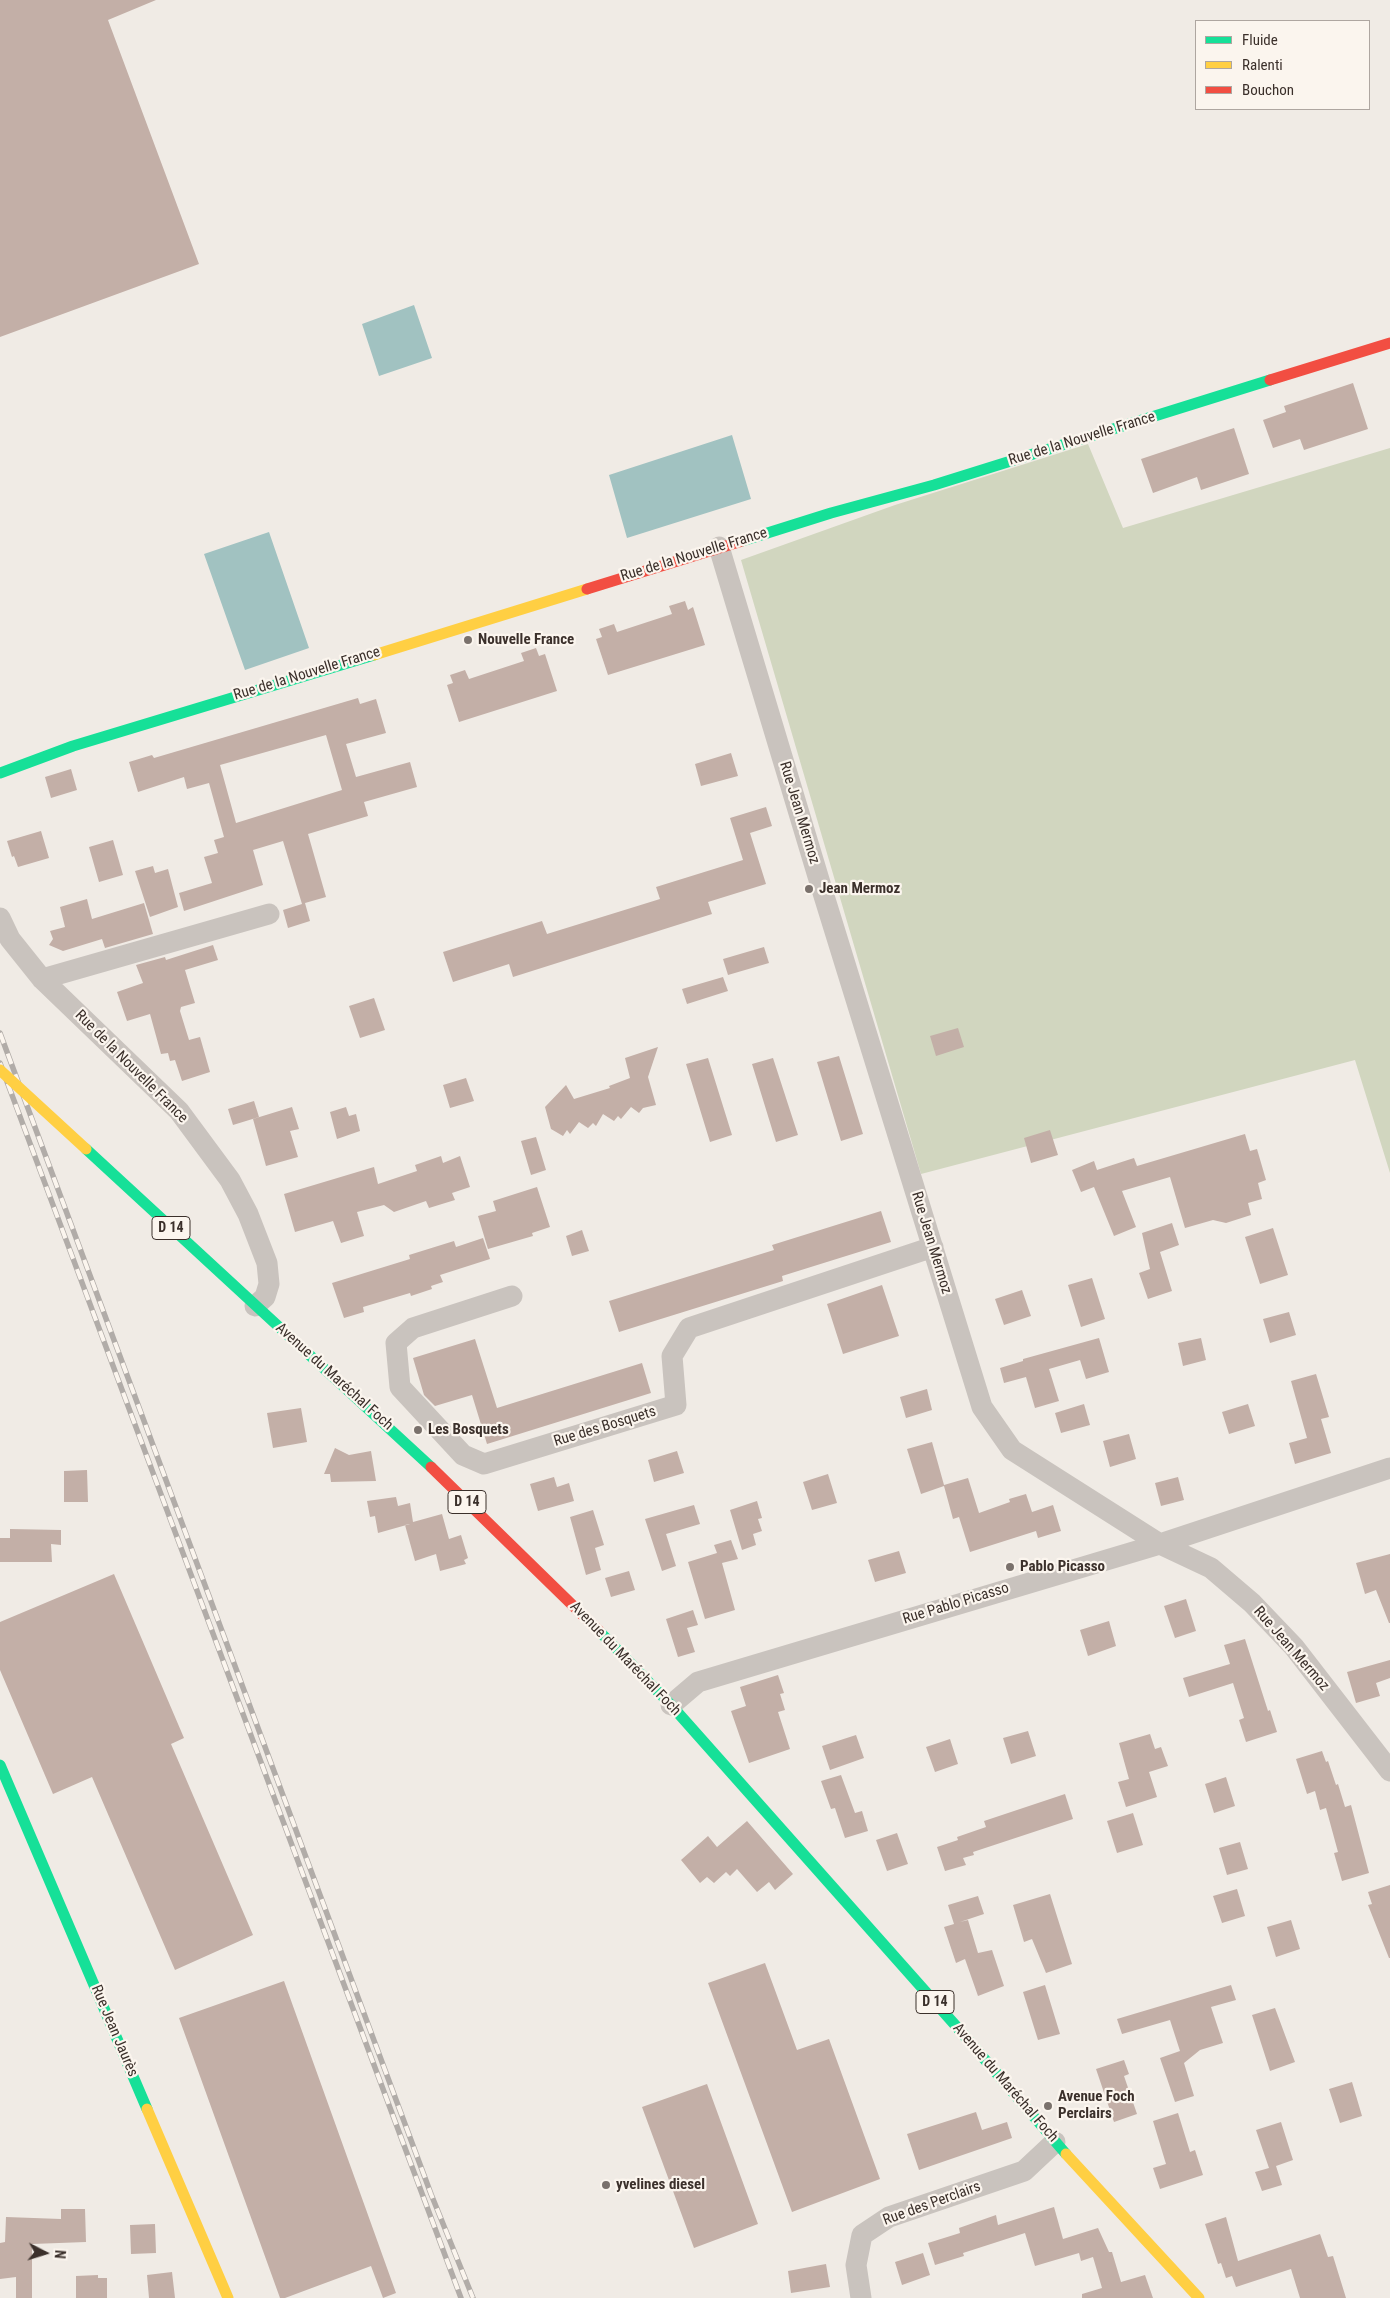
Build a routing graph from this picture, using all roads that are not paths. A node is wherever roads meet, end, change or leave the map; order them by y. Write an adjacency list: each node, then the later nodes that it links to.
1 (1390, 343): 2 (main road, Rue de la Nouvelle France)
2 (719, 547): 3 (main road, Rue de la Nouvelle France); 8 (street, Rue Jean Mermoz)
3 (0, 773)
4 (269, 914): 6 (street)
5 (0, 918): 6 (street, Rue de la Nouvelle France)
6 (42, 979): 10 (street, Rue de la Nouvelle France)
7 (0, 1070): 10 (main road, Avenue du Maréchal Foch / D 14, bridge)
8 (933, 1247): 9 (street, Rue des Bosquets); 12 (street, Rue Jean Mermoz)
9 (512, 1296)
10 (256, 1306): 13 (main road, Avenue du Maréchal Foch / D 14)
11 (1390, 1468): 12 (street, Rue Pablo Picasso)
12 (1160, 1544): 13 (street, Rue Pablo Picasso); 15 (street, Rue Jean Mermoz)
13 (671, 1705): 16 (main road, Avenue du Maréchal Foch / D 14)
14 (0, 1765): 17 (main road, Rue Jean Jaurès)
15 (1390, 1771)
16 (1055, 2142): 18 (street, Rue des Perclairs); 19 (main road, Avenue du Maréchal Foch / D 14)
17 (228, 2298)
18 (861, 2298)
19 (1199, 2298)

